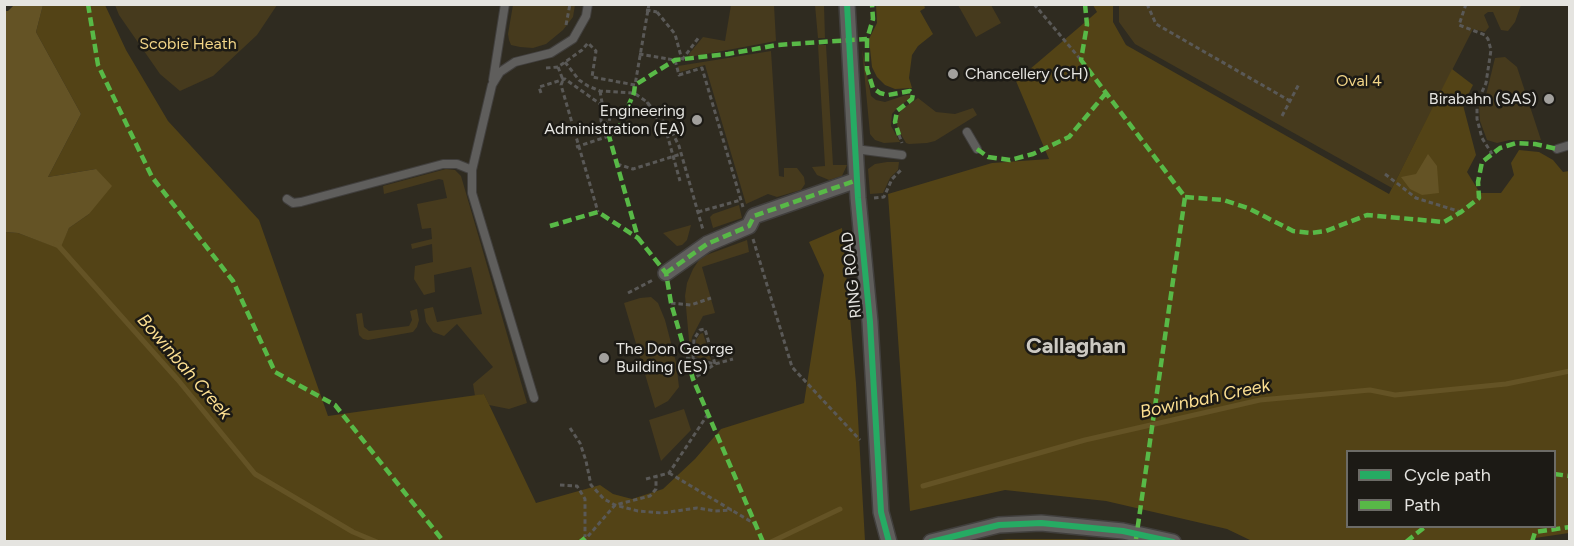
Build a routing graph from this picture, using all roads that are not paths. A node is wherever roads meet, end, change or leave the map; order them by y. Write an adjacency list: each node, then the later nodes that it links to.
1 (505, 4): 4 (lane)
2 (588, 4): 4 (lane)
3 (847, 4): 7 (street, RING ROAD)
4 (492, 85): 11 (lane)
5 (967, 132): 8 (lane)
6 (1569, 146): 9 (lane)
7 (855, 149): 10 (lane); 12 (street, RING ROAD)
8 (977, 149)
9 (1557, 149)
10 (902, 155)
11 (472, 170): 13 (lane); 15 (lane)
12 (857, 180): 14 (street); 16 (street, RING ROAD)
13 (287, 199)
14 (666, 273)
15 (534, 398)
16 (889, 542)
17 (931, 542): 18 (street)
18 (1173, 542)

